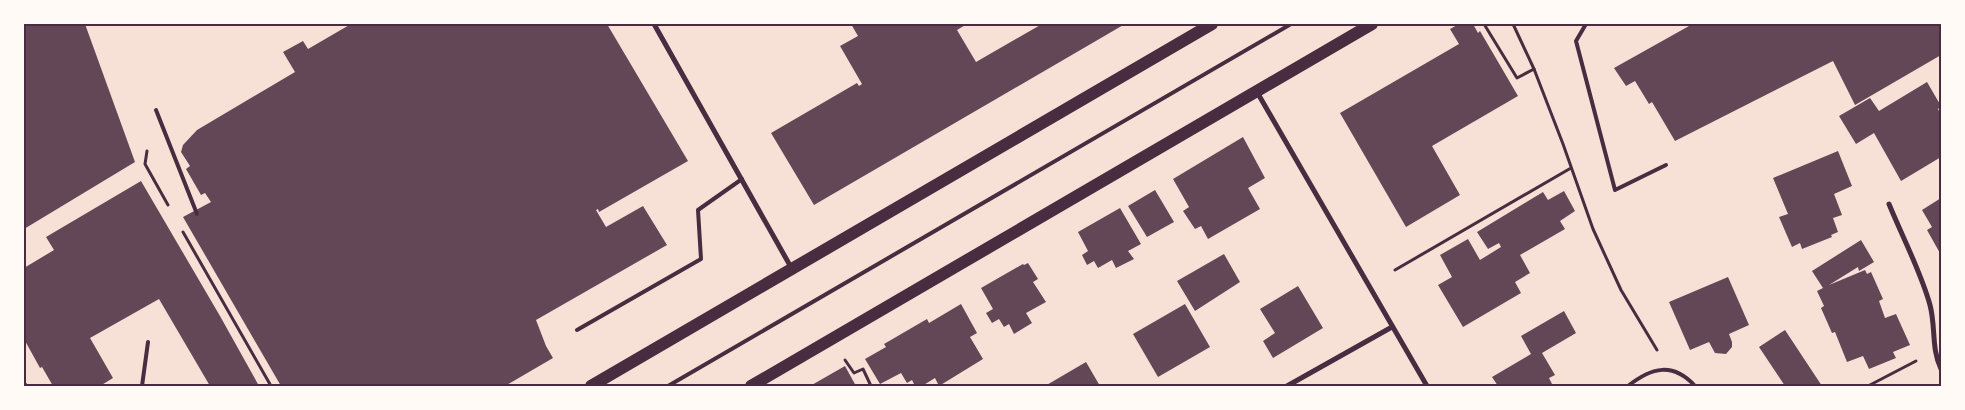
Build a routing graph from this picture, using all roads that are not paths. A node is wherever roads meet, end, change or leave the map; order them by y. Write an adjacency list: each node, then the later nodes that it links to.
1 (654, 24): 9 (street)
2 (1212, 24): 12 (main road)
3 (1290, 24): 21 (lane)
4 (1372, 24): 6 (main road)
5 (1586, 24): 8 (lane)
6 (1257, 91): 13 (street); 22 (main road)
7 (156, 110): 11 (lane)
8 (1666, 165)
9 (742, 179): 12 (street); 14 (lane)
10 (1889, 204): 16 (street)
11 (197, 214)
12 (792, 269): 20 (main road)
13 (1392, 326): 23 (street); 24 (street)
14 (577, 330)
15 (148, 342): 19 (lane)
16 (1941, 369)
17 (24, 383): 18 (lane)
18 (26, 386)
19 (142, 386)
20 (591, 386)
21 (668, 386)
22 (751, 386)
23 (1287, 386)
24 (1427, 386)
25 (1628, 386): 26 (lane)
26 (1695, 386)

